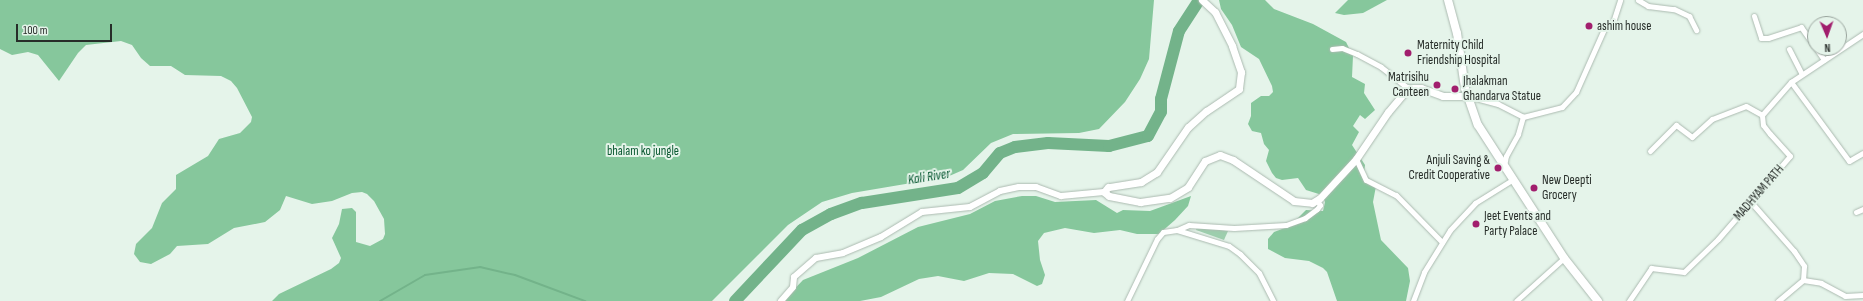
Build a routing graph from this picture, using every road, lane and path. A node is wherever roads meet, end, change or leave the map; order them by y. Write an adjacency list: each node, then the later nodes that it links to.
1 (1202, 0): 5 (main road)
2 (1448, 0): 17 (main road)
3 (1620, 0): 19 (street)
4 (1638, 0): 7 (street)
5 (1210, 2): 25 (main road)
6 (1754, 16): 9 (street)
7 (1696, 30)
8 (1863, 34): 13 (street)
9 (1807, 36)
10 (1332, 49): 16 (street)
11 (1789, 49): 14 (street)
12 (1821, 56): 13 (street)
13 (1824, 60): 14 (street)
14 (1802, 74): 15 (street)
15 (1791, 82): 18 (street); 21 (street)
16 (1408, 88): 17 (main road); 22 (main road)
17 (1468, 96): 19 (street); 23 (main road)
18 (1762, 116): 20 (street); 27 (street, MADHYAM PATH)
19 (1523, 117): 23 (street)
20 (1650, 151)
21 (1863, 153)
22 (1356, 159): 26 (main road); 31 (street)
23 (1504, 167): 24 (main road)
24 (1512, 180): 31 (street); 32 (main road)
25 (1104, 192): 26 (main road); 35 (street)
26 (1317, 200): 30 (street)
27 (1750, 201): 33 (street); 41 (street, MADHYAM PATH)
28 (1863, 209): 29 (street)
29 (1856, 212)
30 (1177, 230): 36 (street); 37 (street)
31 (1442, 242): 38 (street)
32 (1564, 258): 39 (street); 40 (main road)
33 (1803, 280): 34 (street); 42 (street)
34 (1863, 295)
35 (781, 301)
36 (1127, 301)
37 (1273, 301)
38 (1413, 301)
39 (1516, 301)
40 (1598, 301)
41 (1629, 301)
42 (1778, 301)

